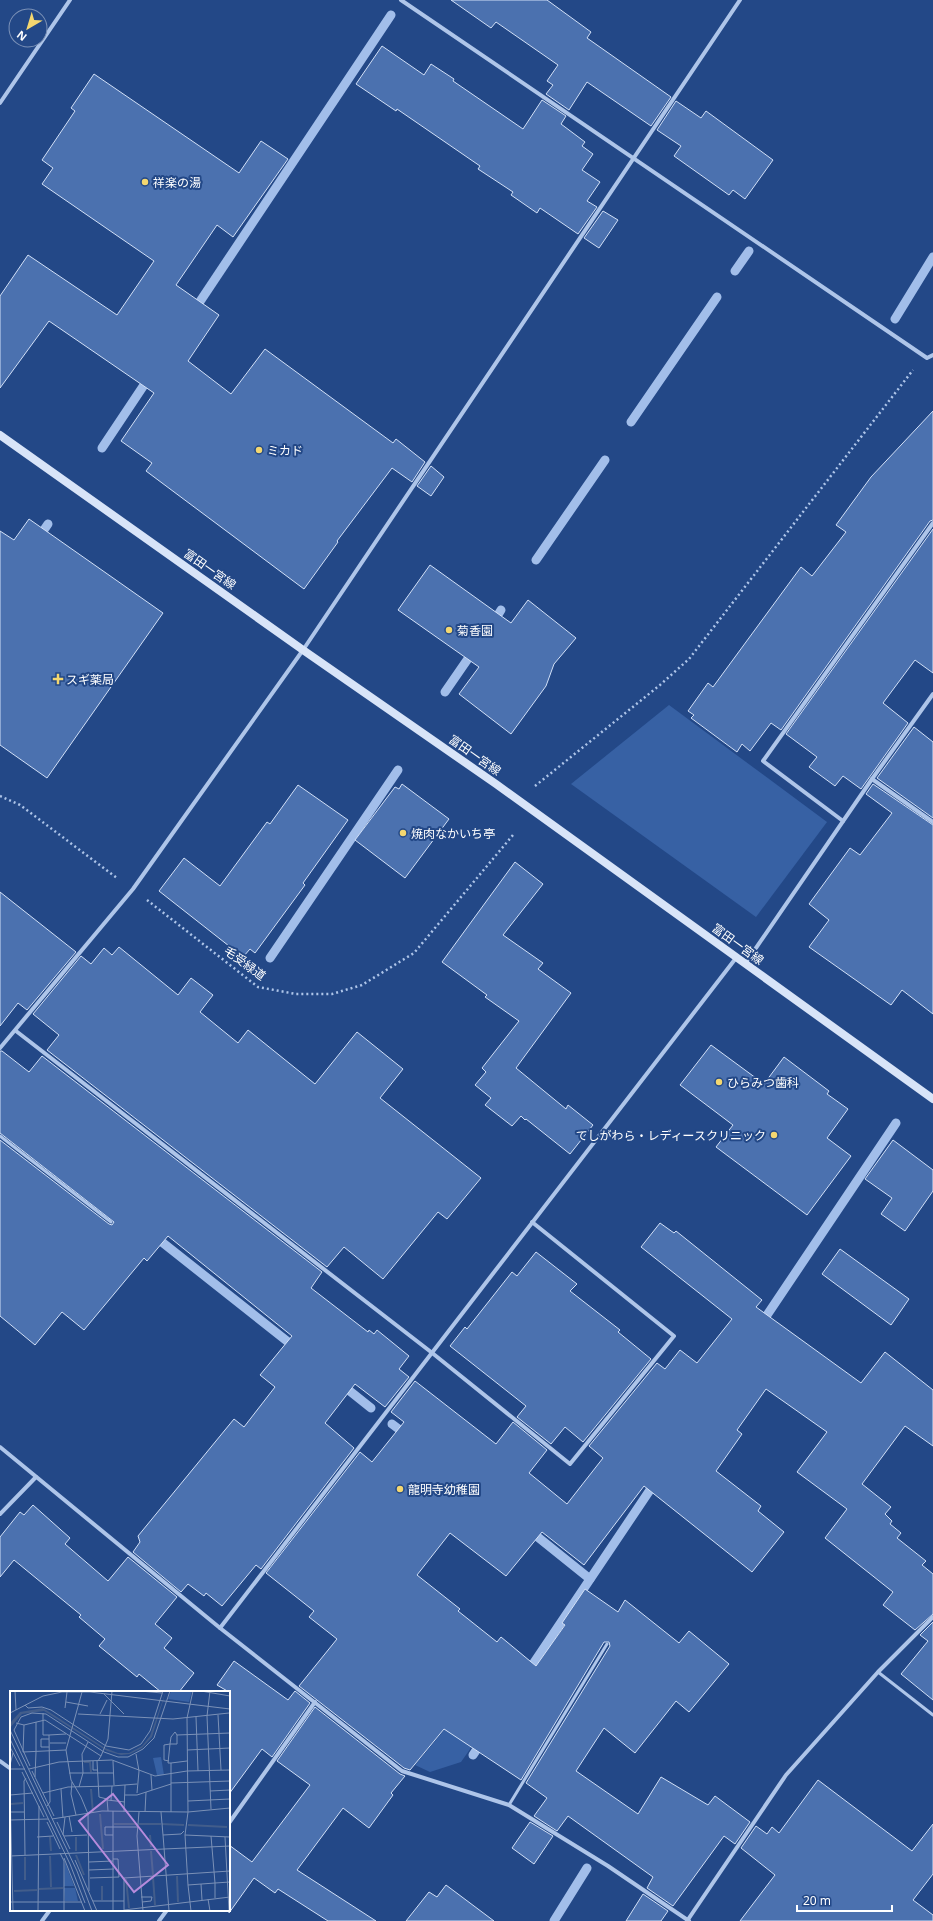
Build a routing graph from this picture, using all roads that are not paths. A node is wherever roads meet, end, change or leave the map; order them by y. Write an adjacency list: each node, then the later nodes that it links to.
1 (70, 0): 4 (street)
2 (401, 0): 5 (street)
3 (740, 0): 5 (street)
4 (0, 104)
5 (634, 158): 6 (street); 9 (street)
6 (933, 355)
7 (0, 435): 9 (main road, 富田一宮線)
8 (933, 523): 12 (street)
9 (303, 650): 14 (main road, 富田一宮線); 16 (street)
10 (933, 694): 11 (street)
11 (872, 779): 12 (street); 13 (street)
12 (843, 821): 15 (street)
13 (933, 822)
14 (736, 958): 15 (main road, 富田一宮線); 21 (street)
15 (745, 964): 18 (main road, 富田一宮線)
16 (16, 1031): 17 (street); 22 (street)
17 (0, 1048)
18 (933, 1099)
19 (0, 1136): 20 (lane)
20 (111, 1222)
21 (532, 1222): 22 (street); 22 (street)
22 (431, 1352): 27 (street)
23 (0, 1447): 24 (street)
24 (36, 1477): 25 (street); 27 (street)
25 (0, 1514)
26 (933, 1617): 29 (street)
27 (220, 1628): 30 (street)
28 (607, 1644): 34 (lane)
29 (878, 1672): 31 (lane); 40 (street)
30 (315, 1702): 34 (street); 35 (street)
31 (933, 1715)
32 (0, 1761): 33 (street)
33 (10, 1769)
34 (509, 1805): 40 (street)
35 (230, 1822)
36 (49, 1911): 38 (street)
37 (166, 1911): 39 (street)
38 (42, 1921)
39 (159, 1921)
40 (688, 1921)

